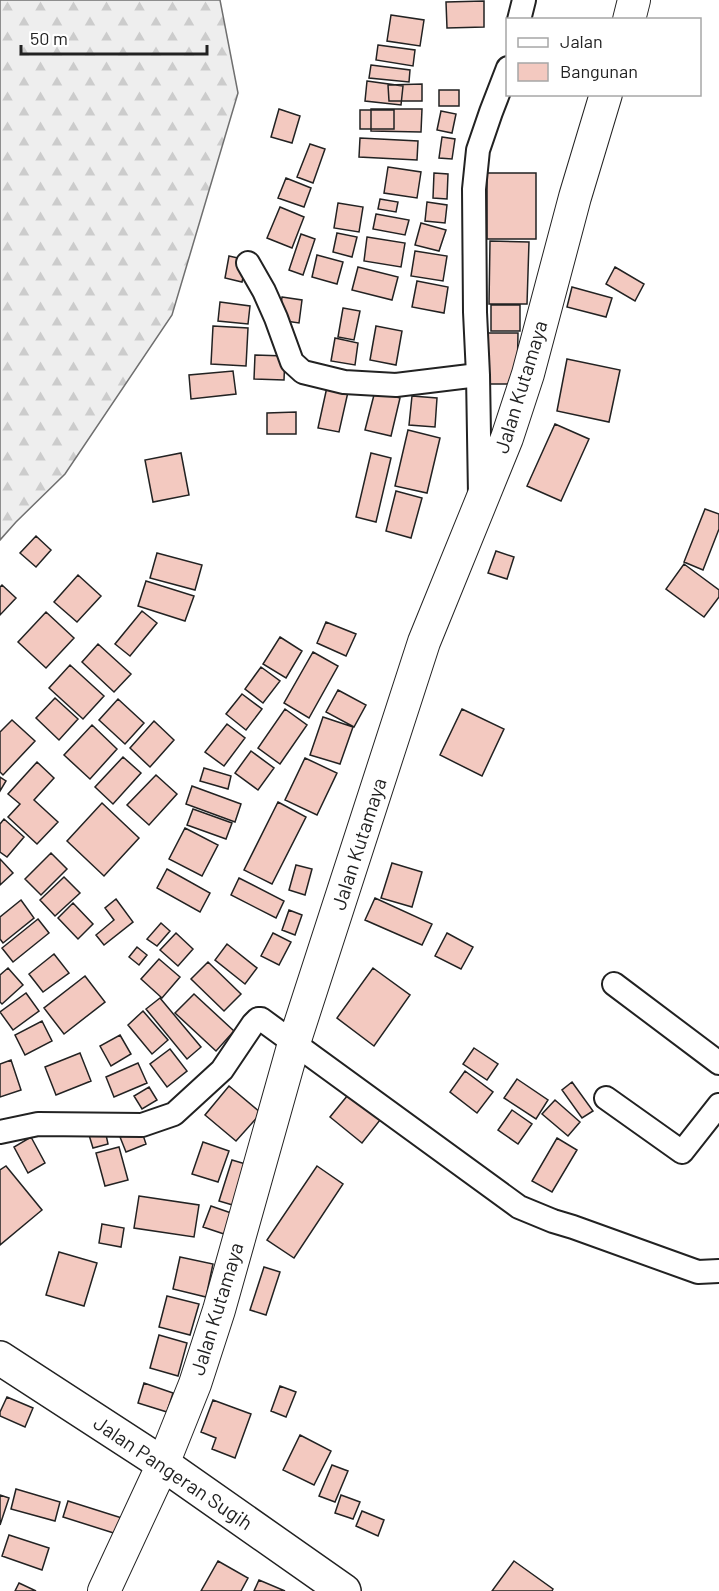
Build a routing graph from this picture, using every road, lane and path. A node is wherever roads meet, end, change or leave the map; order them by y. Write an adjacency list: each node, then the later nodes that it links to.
1 (518, 0): 4 (street)
2 (524, 0): 5 (street)
3 (634, 0): 6 (main road)
4 (518, 18)
5 (519, 18)
6 (630, 18)
7 (506, 71): 10 (street)
8 (605, 96): 11 (main road, Jalan Kutamaya)
9 (248, 263): 10 (street)
10 (478, 375): 11 (street)
11 (481, 506): 13 (main road, Jalan Kutamaya)
12 (614, 984): 14 (street)
13 (294, 1043): 17 (street); 18 (street); 20 (main road, Jalan Kutamaya)
14 (719, 1063)
15 (606, 1098): 16 (street)
16 (719, 1105)
17 (0, 1131)
18 (719, 1271)
19 (0, 1358): 20 (highway, Jalan Pangeran Sugih)
20 (163, 1464): 21 (highway, Jalan Pangeran Sugih); 22 (main road, Jalan Kutamaya)
21 (334, 1588)
22 (104, 1591)

